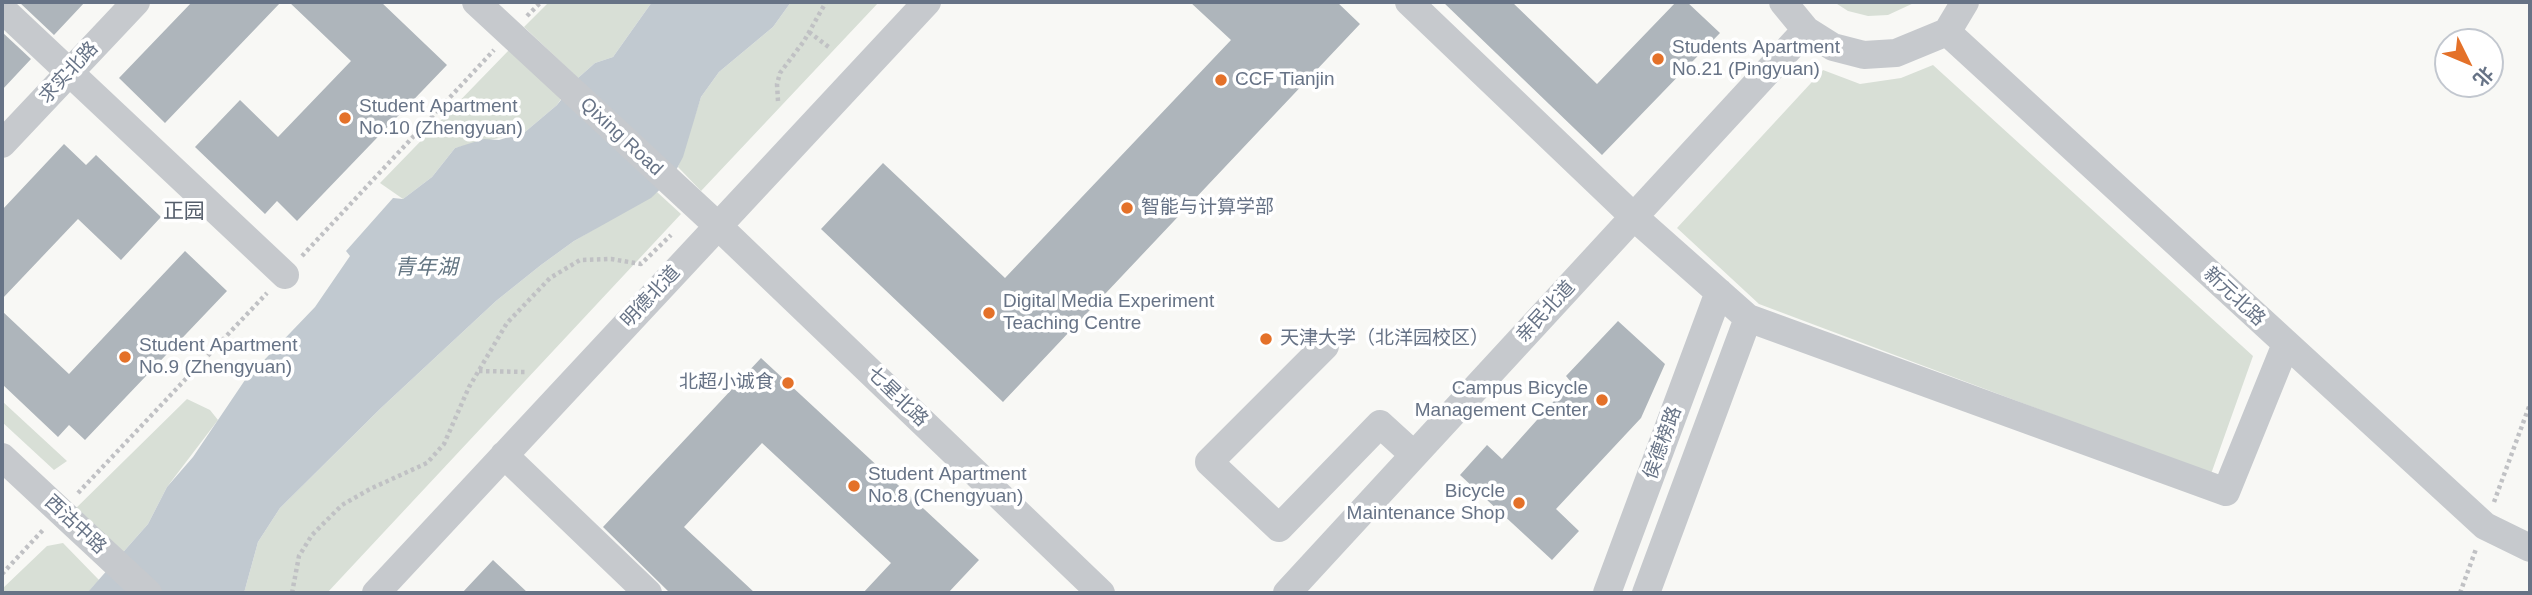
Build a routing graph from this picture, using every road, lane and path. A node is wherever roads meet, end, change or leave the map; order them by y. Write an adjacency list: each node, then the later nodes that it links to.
1 (136, 2): 12 (street, 求实北路)
2 (476, 2): 15 (street, Qixing Road)
3 (826, 2): 10 (path)
4 (927, 2): 15 (street, 明德北道)
5 (1409, 2): 16 (street)
6 (1783, 2): 9 (street)
7 (2, 9): 12 (street)
8 (1956, 18): 9 (street); 20 (street, 新元北路); 27 (street, 新元北路)
9 (1806, 30): 16 (street, 亲民北道)
10 (809, 32): 11 (path); 13 (path)
11 (830, 48)
12 (69, 72): 14 (street, 求实北路); 17 (street)
13 (778, 101)
14 (2, 144)
15 (704, 213): 22 (path); 24 (street, 明德北道); 33 (street, 七星北路)
16 (1634, 217): 18 (street); 25 (street, 亲民北道)
17 (285, 275)
18 (1719, 292): 19 (street); 35 (street, 侯德榜路)
19 (1748, 318): 20 (street); 36 (street, 侯德榜路)
20 (2286, 344): 28 (street, 新元北路)
21 (1325, 346): 25 (street)
22 (479, 371): 23 (path); 30 (path)
23 (526, 372)
24 (503, 455): 31 (street, 明德北道); 32 (street)
25 (1414, 455): 34 (street, 亲民北道)
26 (2, 457): 29 (street, 西沽中路)
27 (2530, 536)
28 (2530, 548)
29 (148, 593)
30 (292, 593)
31 (376, 593)
32 (648, 593)
33 (1101, 593)
34 (1287, 593)
35 (1607, 593)
36 (1646, 593)

